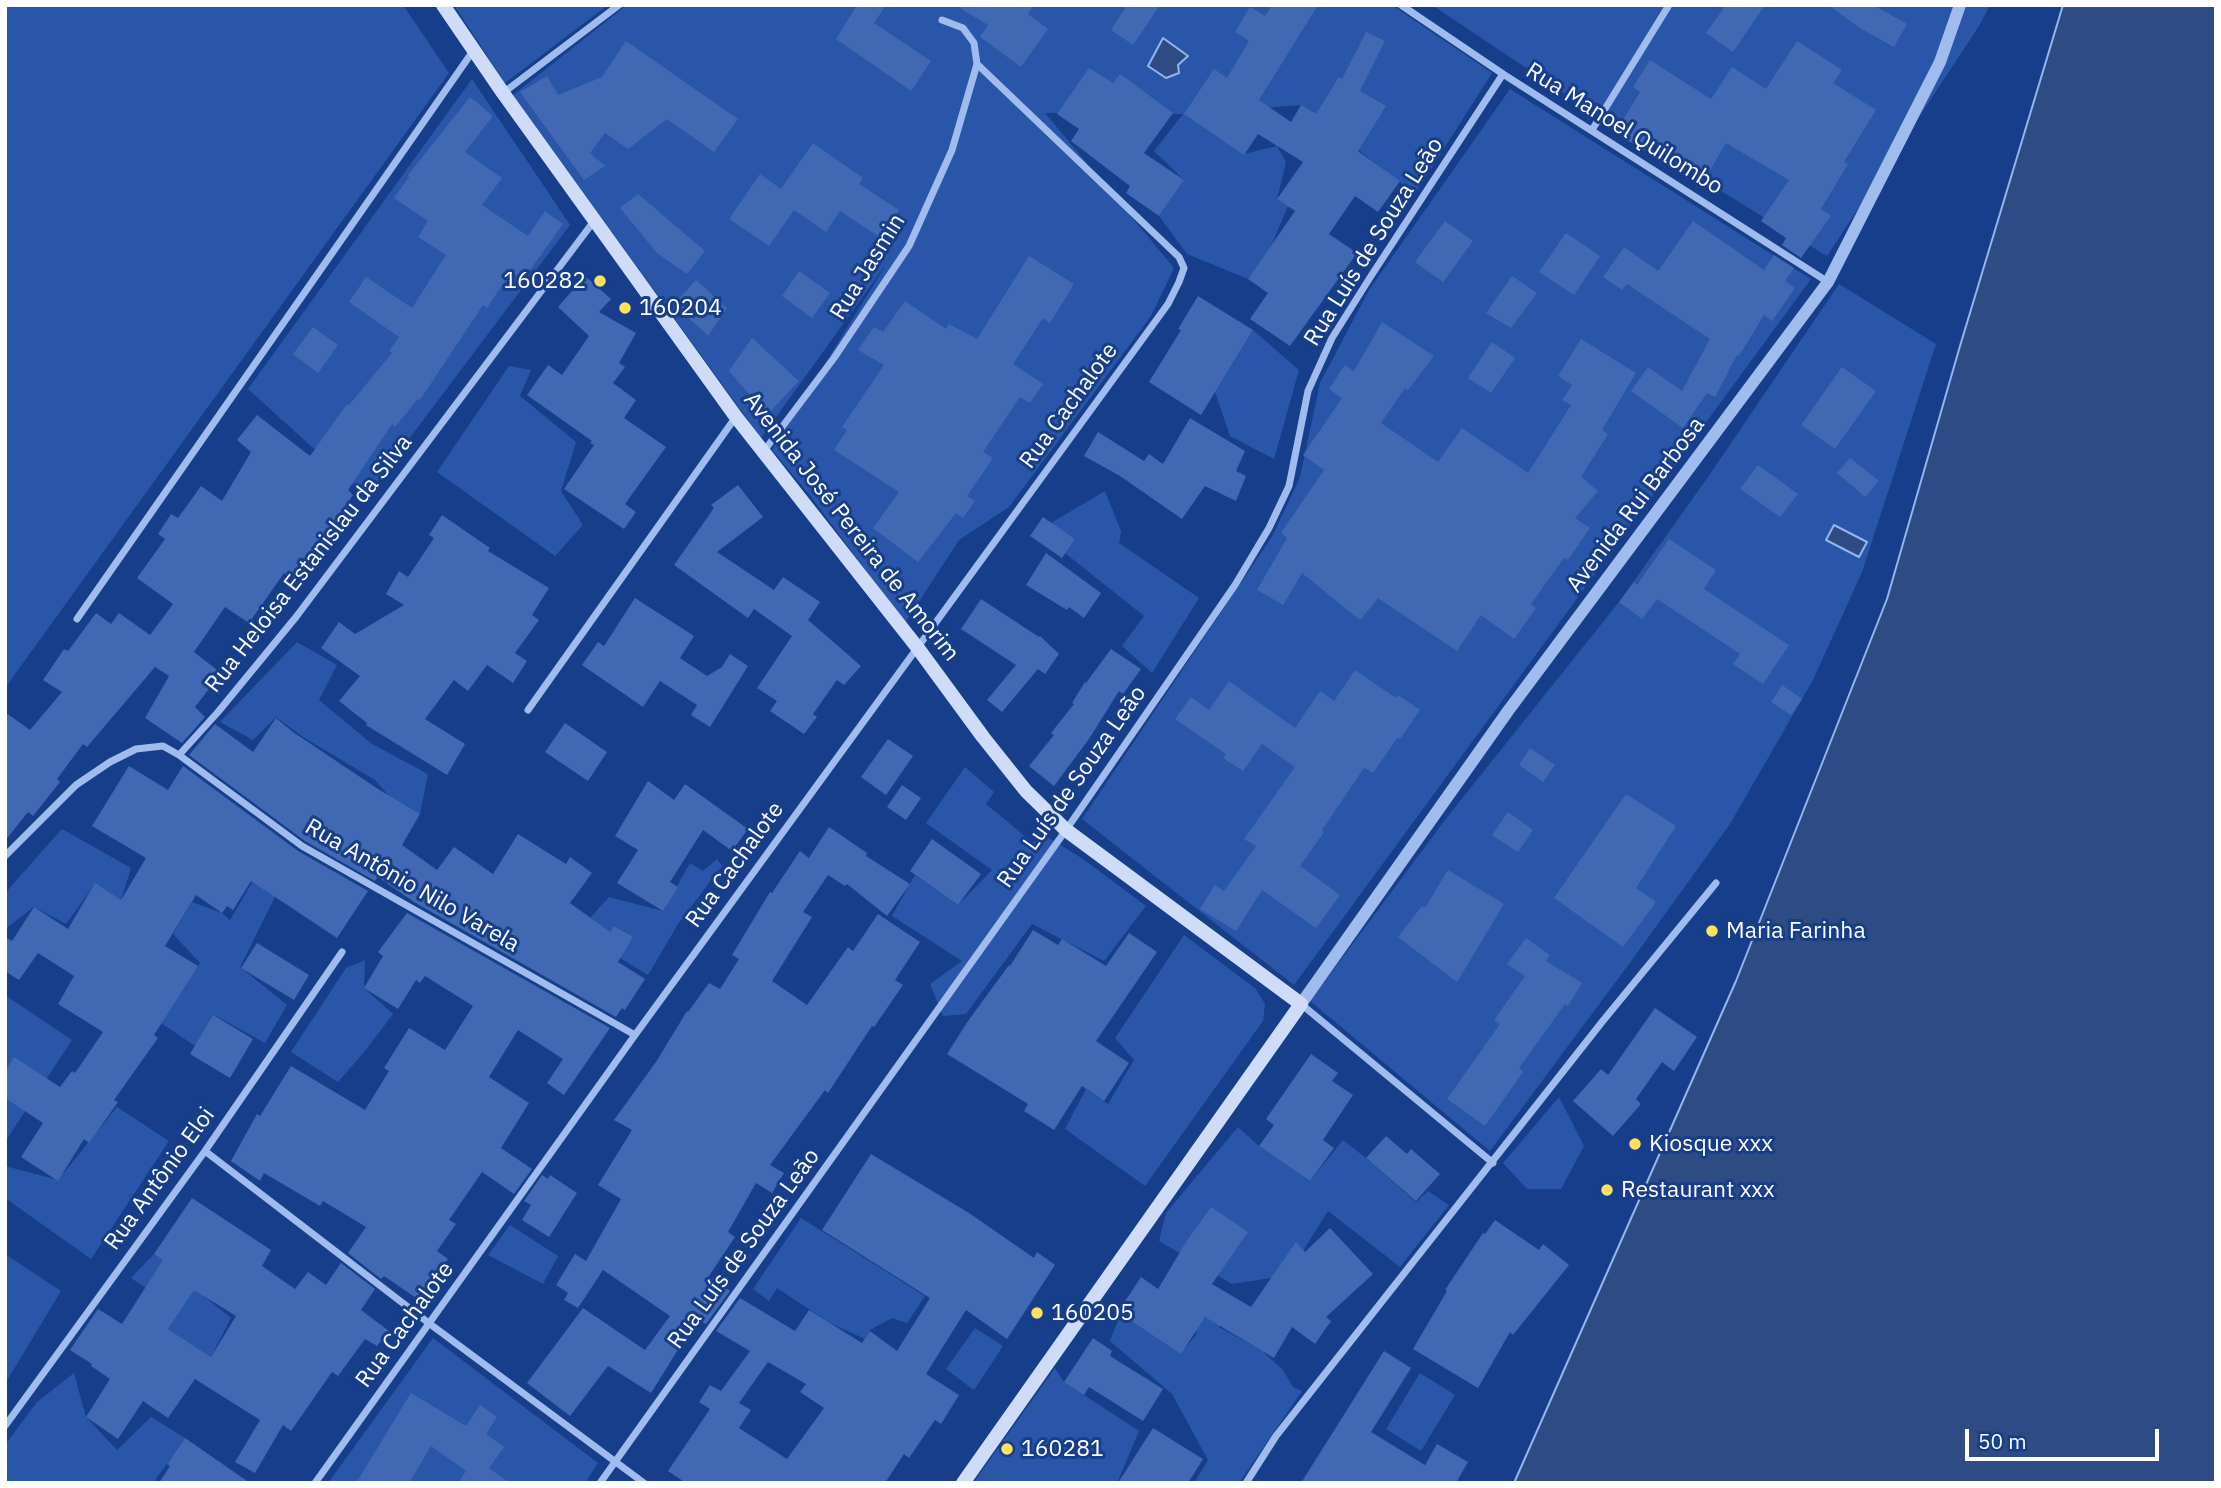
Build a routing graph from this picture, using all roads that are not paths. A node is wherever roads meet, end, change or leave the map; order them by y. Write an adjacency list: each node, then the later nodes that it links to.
1 (443, 5): 7 (main road, Avenida José Pereira de Amorim)
2 (619, 5): 10 (street)
3 (1401, 5): 9 (street, Rua Manoel Quilombo)
4 (1669, 5): 11 (street)
5 (1960, 5): 13 (street, Avenida Rui Barbosa)
6 (943, 20): 8 (street)
7 (473, 51): 10 (main road, Avenida José Pereira de Amorim); 16 (street)
8 (977, 64): 15 (street, Rua Jasmin); 17 (street, Rua Cachalote)
9 (1503, 75): 11 (street, Rua Manoel Quilombo); 20 (street, Rua Luís de Souza Leão)
10 (503, 93): 12 (main road, Avenida José Pereira de Amorim)
11 (1592, 130): 13 (street, Rua Manoel Quilombo)
12 (595, 220): 14 (main road, Avenida José Pereira de Amorim); 19 (street, Rua Heloisa Estanislau da Silva)
13 (1829, 282): 24 (street, Avenida Rui Barbosa)
14 (736, 417): 15 (main road, Avenida José Pereira de Amorim); 18 (street)
15 (764, 451): 17 (main road, Avenida José Pereira de Amorim)
16 (78, 619)
17 (917, 647): 20 (main road, Avenida José Pereira de Amorim); 25 (street, Rua Cachalote)
18 (528, 710)
19 (179, 755): 21 (street); 25 (street, Rua Antônio Nilo Varela)
20 (1066, 830): 24 (main road, Avenida José Pereira de Amorim); 30 (street, Rua Luís de Souza Leão)
21 (5, 856)
22 (1716, 883): 27 (street)
23 (342, 952): 26 (street, Rua Antônio Eloi)
24 (1301, 1004): 27 (street); 34 (main road)
25 (635, 1035): 28 (street, Rua Cachalote)
26 (205, 1151): 28 (street); 29 (street, Rua Antônio Eloi)
27 (1493, 1163): 35 (street)
28 (430, 1324): 30 (street); 31 (street, Rua Cachalote)
29 (5, 1426)
30 (615, 1462): 32 (street, Rua Luís de Souza Leão); 33 (street)
31 (315, 1483)
32 (600, 1483)
33 (644, 1483)
34 (963, 1483)
35 (1246, 1483)

